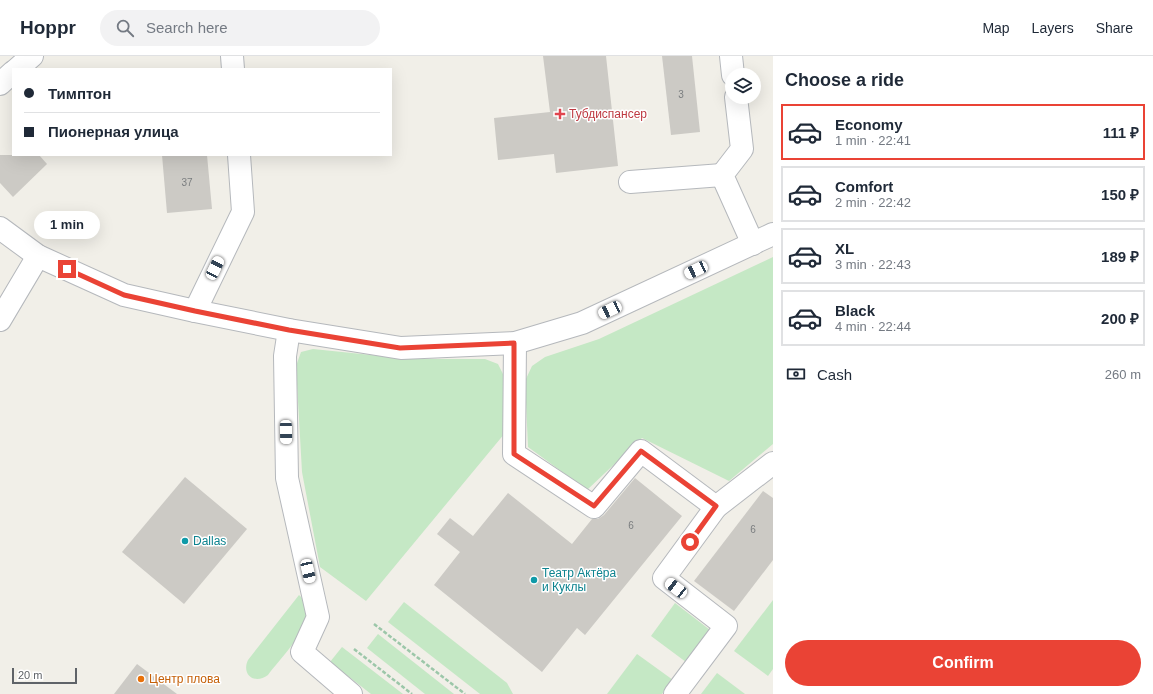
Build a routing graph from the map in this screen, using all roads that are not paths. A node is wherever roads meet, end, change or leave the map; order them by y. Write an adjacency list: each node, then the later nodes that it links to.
1 (32, 56): 4 (street)
2 (232, 56): 5 (street)
3 (731, 56): 6 (street)
4 (18, 68)
5 (233, 68)
6 (732, 68)
7 (12, 73): 8 (street)
8 (0, 84)
9 (737, 104): 11 (street)
10 (239, 156): 17 (street)
11 (722, 174): 12 (street); 15 (street)
12 (630, 182)
13 (0, 228): 16 (street)
14 (773, 234): 15 (street)
15 (753, 244): 20 (street)
16 (38, 256): 17 (street); 18 (street)
17 (195, 311): 19 (street)
18 (0, 320)
19 (289, 330): 20 (street); 23 (street)
20 (514, 343): 22 (street)
21 (773, 463): 22 (street)
22 (716, 506): 24 (street)
23 (351, 694)
24 (675, 694)

